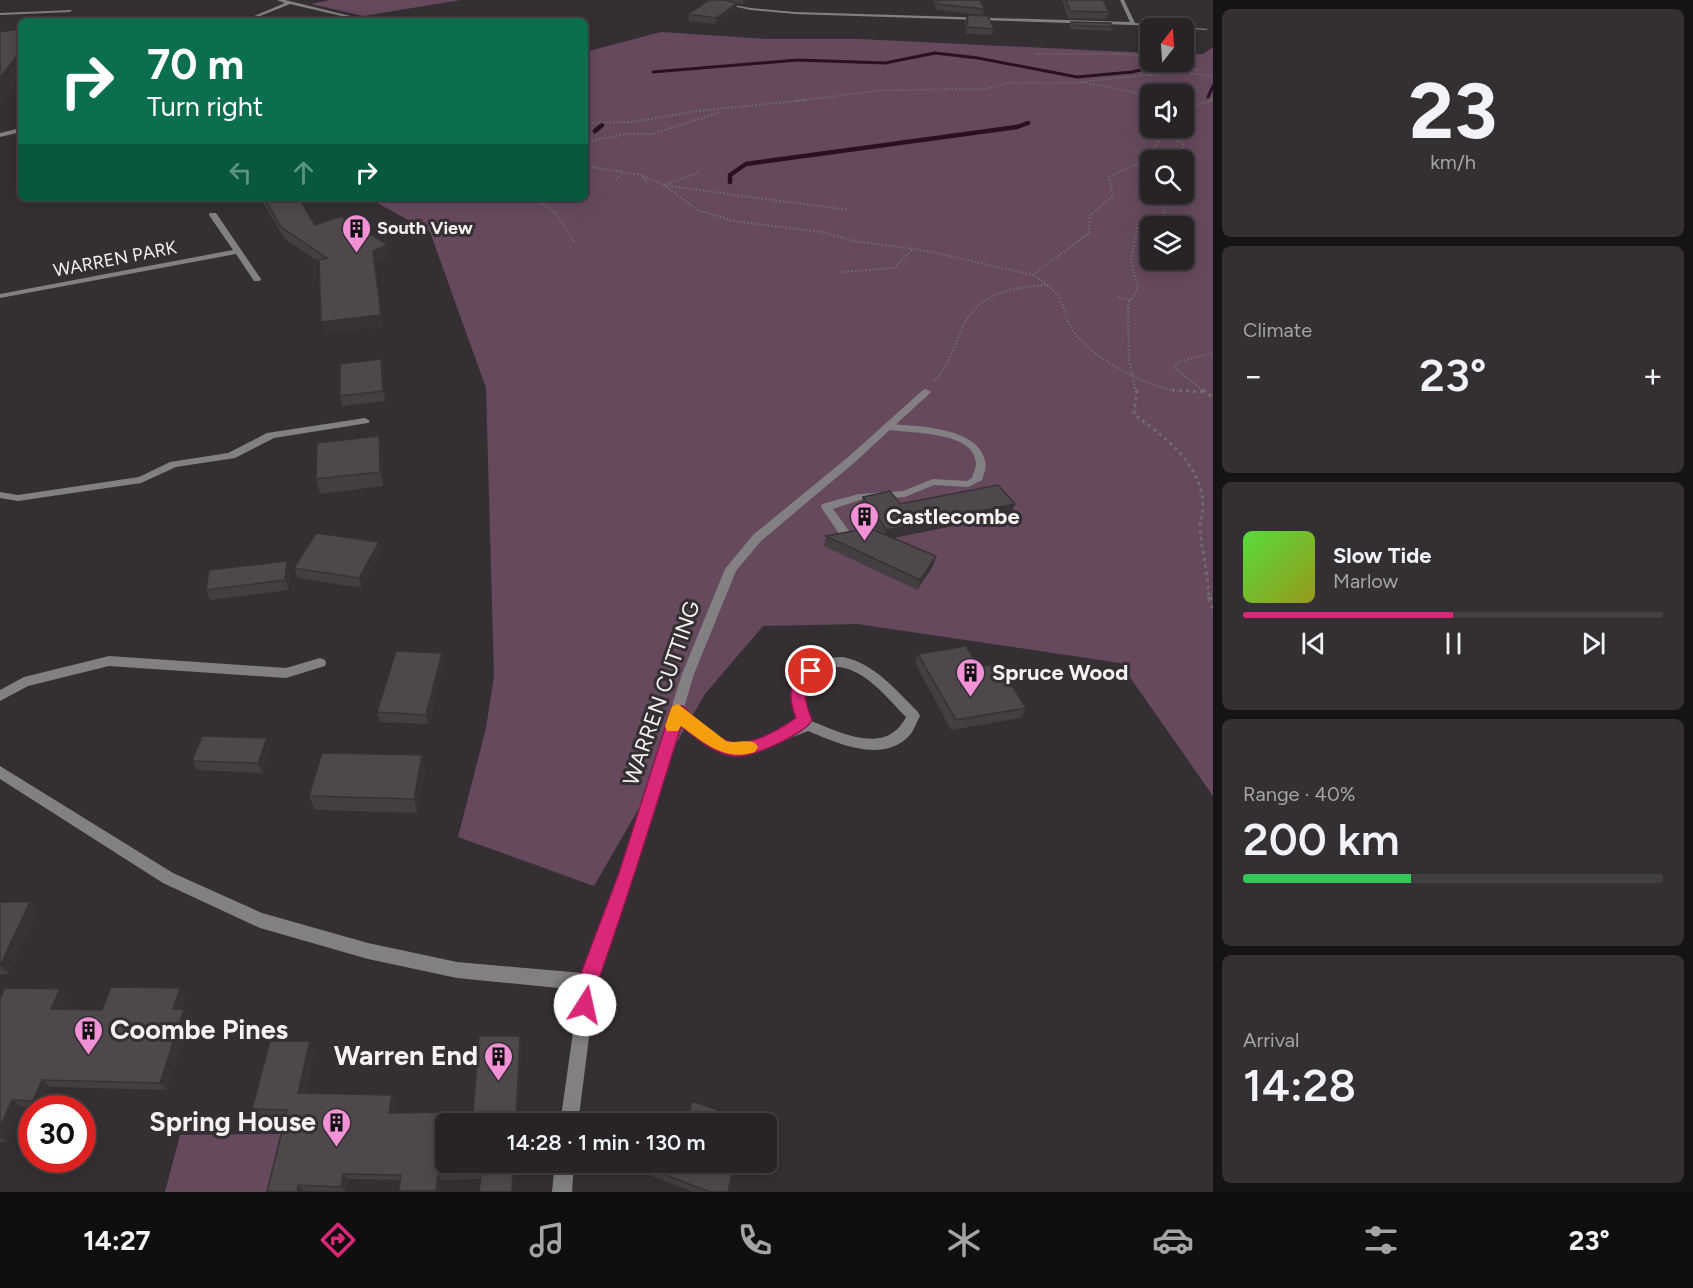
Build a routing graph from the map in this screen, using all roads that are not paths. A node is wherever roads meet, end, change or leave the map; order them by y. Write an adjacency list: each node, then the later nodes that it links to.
1 (279, 0): 4 (street)
2 (706, 0): 9 (street)
3 (1122, 0): 9 (street)
4 (288, 3): 7 (street); 8 (street)
5 (70, 11): 6 (street)
6 (0, 14)
7 (251, 18)
8 (356, 18)
9 (1133, 24): 10 (street)
10 (1206, 29)
11 (18, 131): 12 (street)
12 (0, 135)
13 (213, 215): 14 (street)
14 (236, 252): 15 (street); 16 (street, WARREN PARK)
15 (256, 279)
16 (0, 296)
17 (926, 392): 19 (street, WARREN CUTTING)
18 (365, 422): 20 (street)
19 (889, 427): 21 (street); 24 (street, WARREN CUTTING)
20 (0, 495)
21 (846, 535)
22 (320, 663): 23 (street)
23 (0, 696)
24 (678, 711): 25 (street); 27 (street, WARREN CUTTING)
25 (789, 731): 25 (street)
26 (0, 772): 27 (street)
27 (588, 981): 28 (street, WARREN CUTTING)
28 (570, 1113)
29 (564, 1173): 30 (street)
30 (562, 1192)

